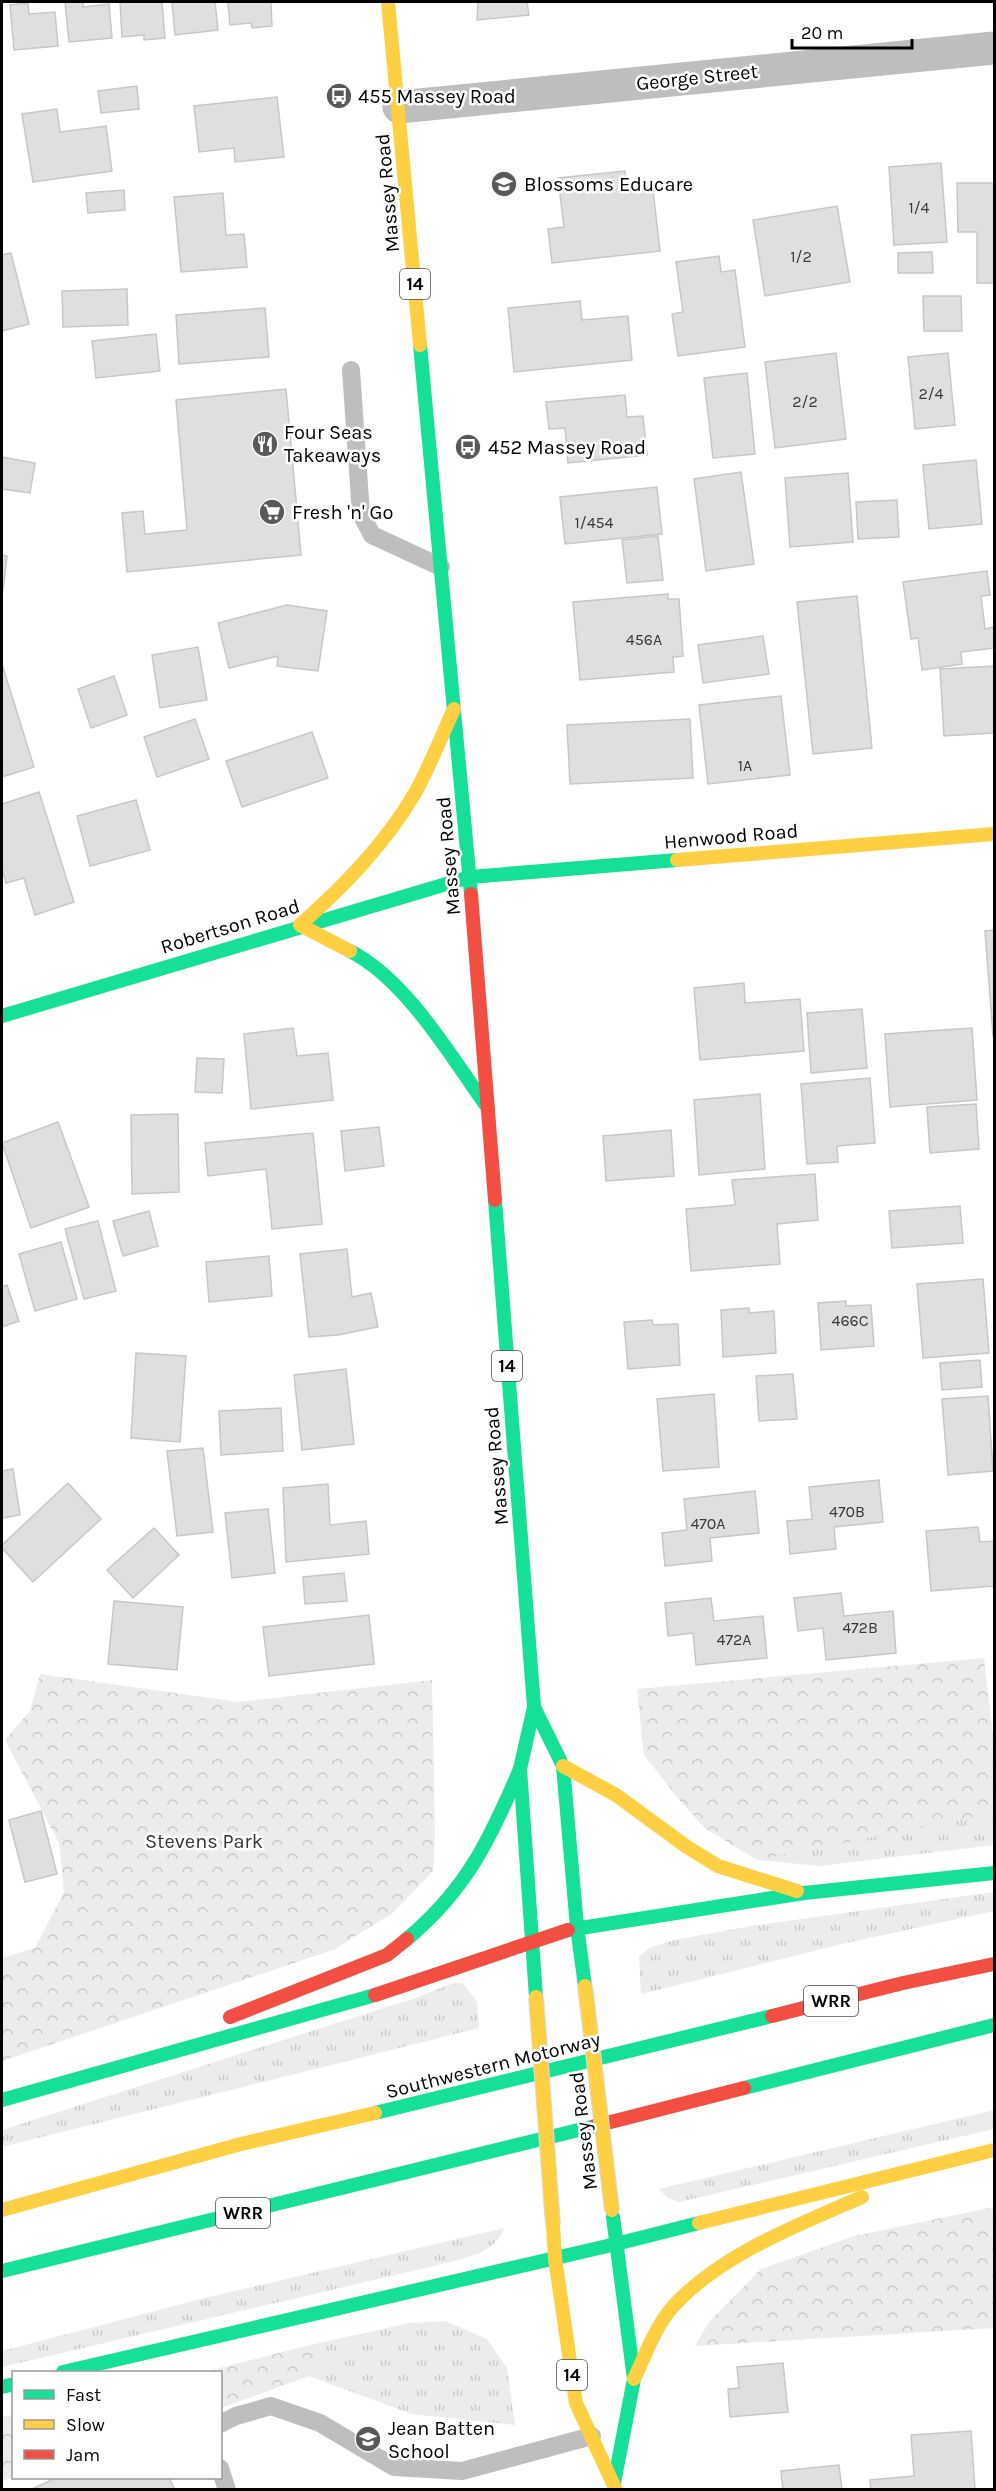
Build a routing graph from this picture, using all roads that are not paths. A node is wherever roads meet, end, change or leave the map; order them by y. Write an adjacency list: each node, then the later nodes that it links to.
1 (388, 2): 3 (main road, Massey Road / 14)
2 (994, 48): 3 (street, George Street)
3 (399, 106): 5 (main road, Massey Road / 14)
4 (351, 370): 5 (lane)
5 (441, 567): 6 (main road, Massey Road / 14)
6 (454, 709): 8 (main road, Massey Road / 14); 9 (main road)
7 (994, 834): 8 (main road, Henwood Road)
8 (470, 877): 9 (main road, Robertson Road); 11 (main road, Massey Road / 14)
9 (300, 925): 10 (main road, Robertson Road); 11 (main road)
10 (2, 1016)
11 (488, 1108): 12 (main road, Massey Road / 14)
12 (534, 1707): 13 (main road, Massey Road / 14); 14 (main road, Massey Road / 14)
13 (563, 1766): 16 (main road); 17 (main road, Massey Road / 14)
14 (520, 1769): 18 (main road, Massey Road / 14); 20 (main road)
15 (994, 1873): 16 (main road)
16 (804, 1893): 17 (main road)
17 (577, 1927): 18 (main road); 28 (main road, Massey Road / 14, bridge)
18 (531, 1942): 23 (main road); 29 (main road, Massey Road / 14, bridge)
19 (994, 1965): 27 (main road, Southwestern Motorway / WRR)
20 (215, 2023)
21 (994, 2025): 30 (main road, WRR)
22 (194, 2032): 23 (main road)
23 (98, 2071): 24 (main road)
24 (2, 2100)
25 (994, 2150): 26 (main road)
26 (950, 2160): 28 (main road); 32 (main road)
27 (2, 2210)
28 (616, 2244): 29 (main road); 32 (main road, Massey Road / 14)
29 (555, 2258): 31 (main road); 34 (main road, Massey Road / 14)
30 (2, 2271)
31 (72, 2371)
32 (634, 2379): 36 (main road, Massey Road / 14)
33 (222, 2423): 34 (lane)
34 (592, 2436): 36 (main road, Massey Road / 14)
35 (222, 2474): 37 (lane)
36 (614, 2486)
37 (227, 2490)

